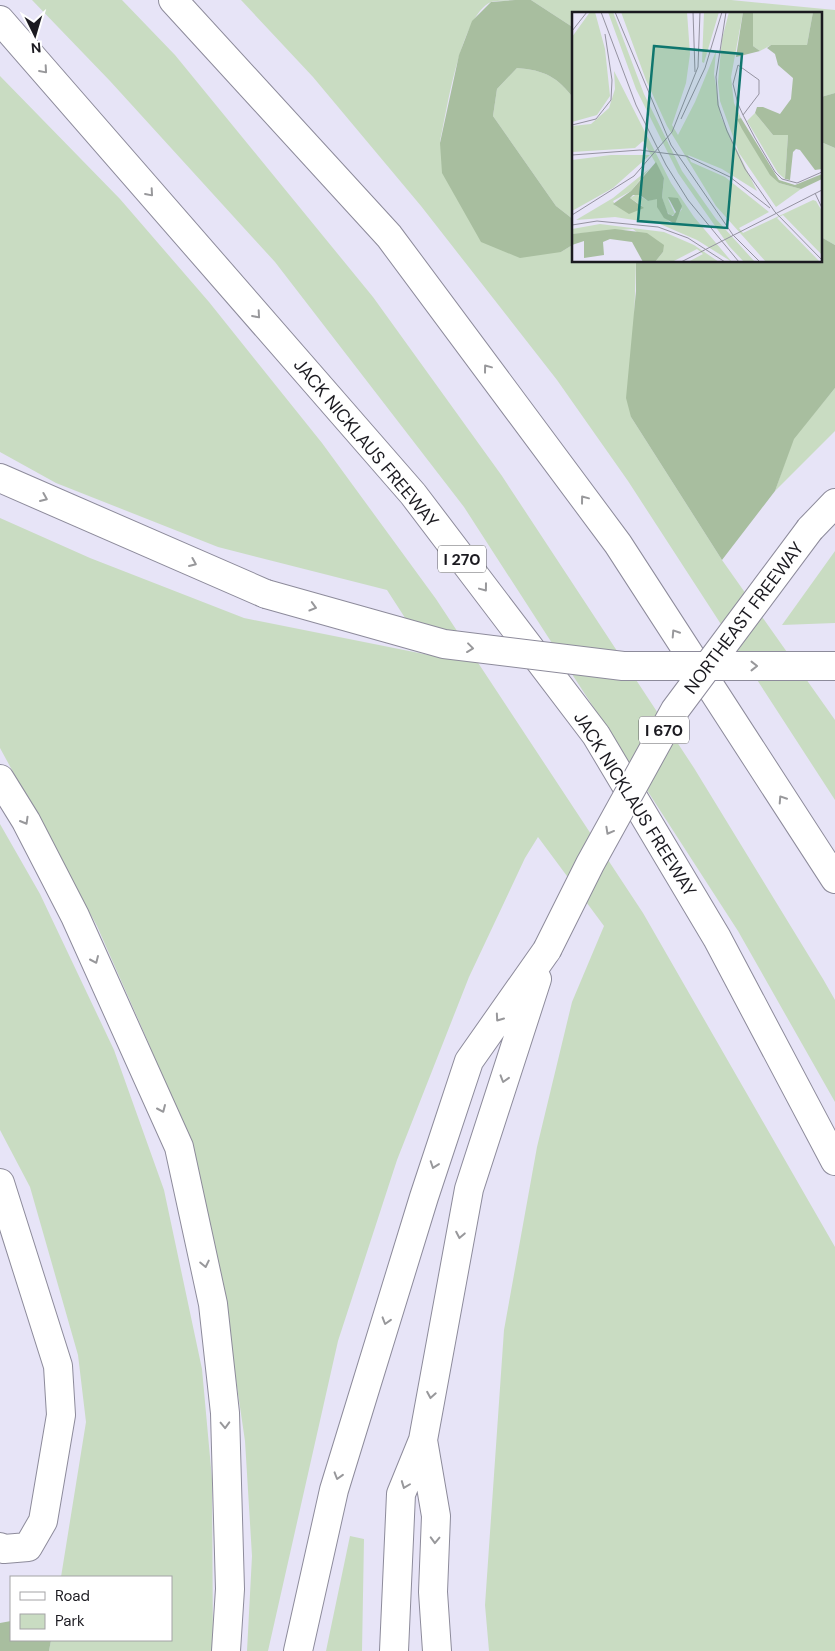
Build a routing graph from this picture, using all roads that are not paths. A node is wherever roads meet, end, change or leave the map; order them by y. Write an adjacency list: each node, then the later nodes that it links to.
1 (173, 0): 7 (main road, one-way to 1)
2 (0, 20): 9 (main road, JACK NICKLAUS FREEWAY / I 270, one-way to 9)
3 (0, 478): 5 (main road, one-way to 5, bridge)
4 (835, 503): 8 (main road, NORTHEAST FREEWAY / I 670, one-way to 8, bridge)
5 (835, 666)
6 (0, 779): 13 (main road, one-way to 13)
7 (835, 879)
8 (547, 950): 11 (main road, one-way to 11); 14 (main road, one-way to 14)
9 (835, 1161)
10 (0, 1183): 12 (main road)
11 (423, 1440): 15 (main road, one-way to 15); 16 (main road, one-way to 16)
12 (0, 1547)
13 (226, 1651)
14 (298, 1651)
15 (394, 1651)
16 (437, 1651)

